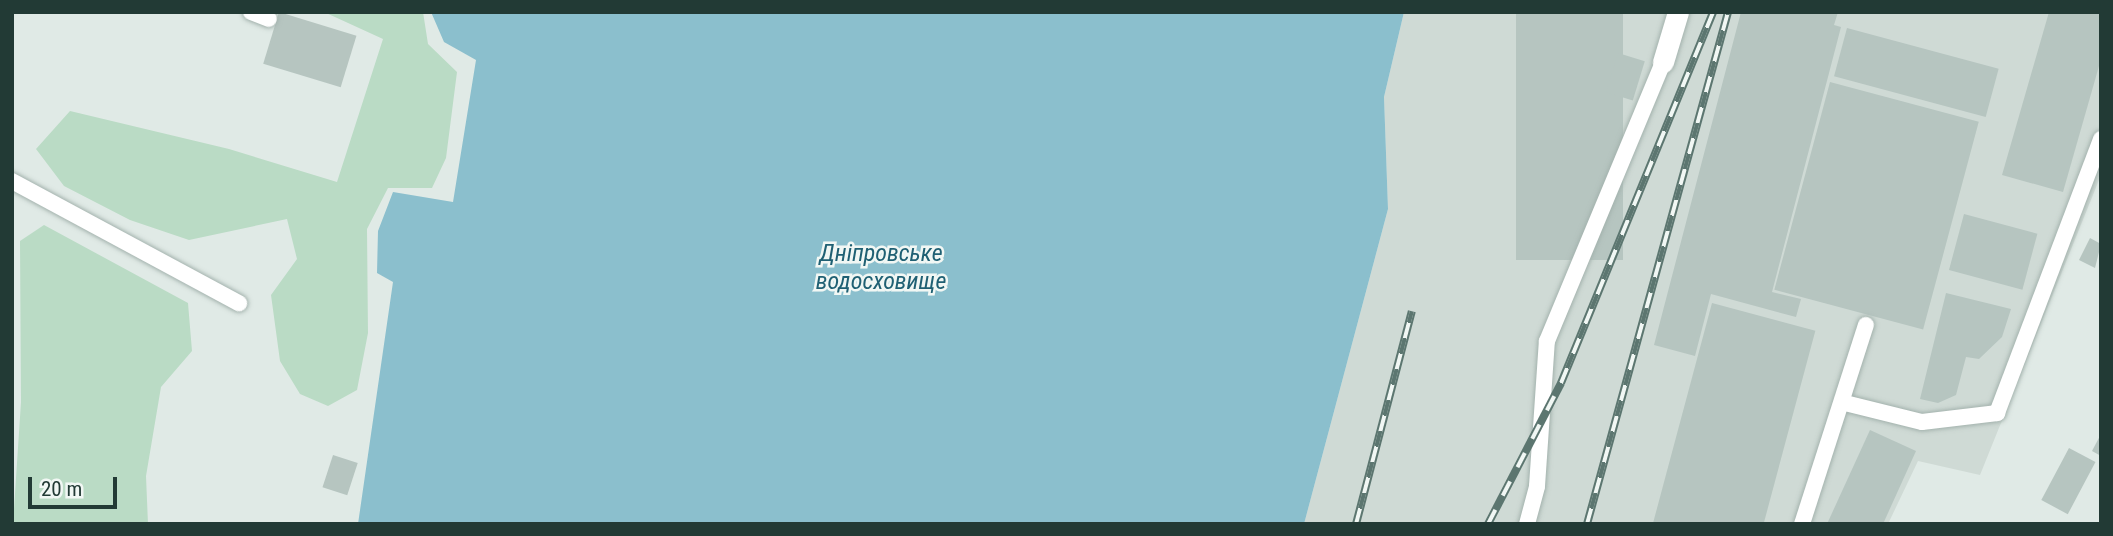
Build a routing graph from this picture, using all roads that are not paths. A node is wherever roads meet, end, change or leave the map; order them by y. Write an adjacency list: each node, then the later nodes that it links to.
1 (251, 12): 3 (lane)
2 (1678, 12): 4 (street)
3 (269, 19)
4 (1663, 62): 10 (lane)
5 (2101, 139): 9 (lane)
6 (12, 181): 7 (lane)
7 (239, 303)
8 (1866, 325): 9 (lane)
9 (1845, 403): 11 (lane)
10 (1527, 524)
11 (1802, 524)

